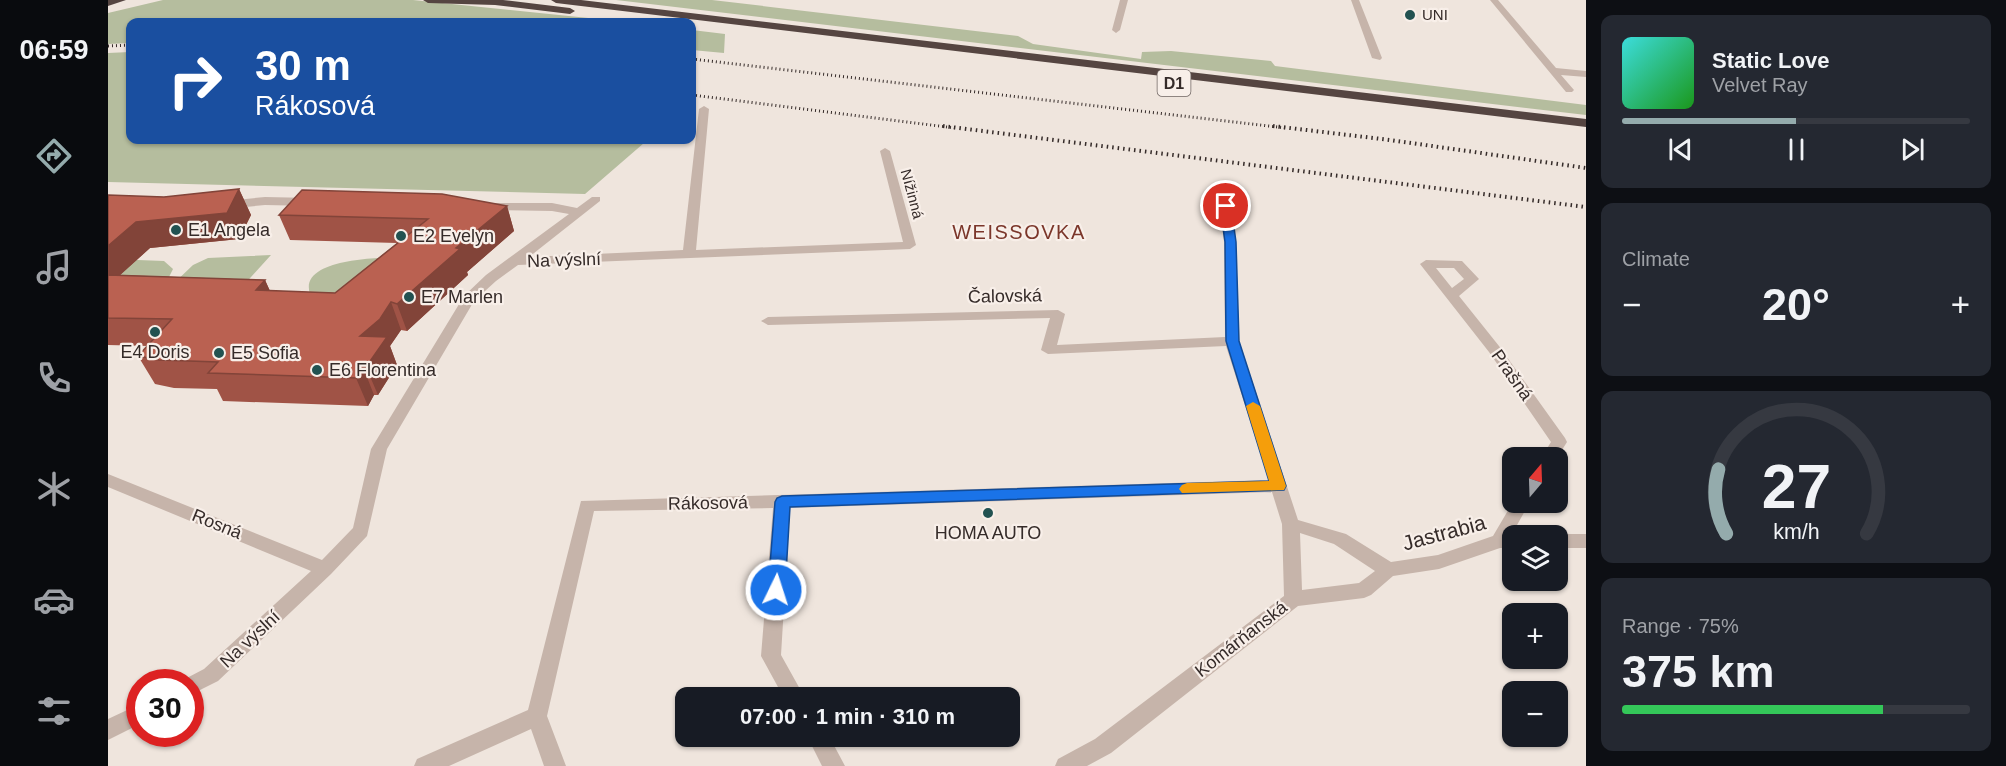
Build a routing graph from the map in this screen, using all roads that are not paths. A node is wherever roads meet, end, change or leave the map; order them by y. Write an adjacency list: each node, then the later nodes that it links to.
1 (121, 0): 8 (highway)
2 (428, 0): 9 (highway)
3 (479, 0): 9 (highway)
4 (556, 0): 18 (highway, D1)
5 (1124, 0): 12 (street)
6 (1355, 0): 13 (street)
7 (1494, 0): 14 (street)
8 (108, 3)
9 (508, 3): 10 (highway)
10 (634, 18)
11 (696, 26): 19 (highway, D1)
12 (1116, 30)
13 (1377, 58)
14 (1553, 71): 15 (street); 16 (street)
15 (1586, 74)
16 (1569, 90)
17 (704, 109): 28 (street)
18 (1586, 123)
19 (1586, 134)
20 (885, 151): 27 (street, Nížinná)
21 (596, 198): 26 (street)
22 (326, 202): 23 (street)
23 (211, 206)
24 (480, 206): 26 (street)
25 (1226, 206): 32 (street, Komárňanská)
26 (578, 212): 29 (street)
27 (910, 245): 28 (street, Na výslní)
28 (689, 255): 29 (street, Na výslní)
29 (515, 261): 41 (street, Na výslní)
30 (1450, 296): 33 (street, Prašná)
31 (768, 321): 32 (street, Čalovská)
32 (1232, 341): 35 (street, Komárňanská)
33 (1556, 447)
34 (108, 480): 41 (street, Rosná)
35 (1278, 486): 36 (street, Rákosová); 37 (street, Komárňanská)
36 (782, 502): 45 (street); 46 (street, Rákosová)
37 (1291, 524): 42 (street, Jastrabia); 43 (street, Komárňanská)
38 (1568, 541): 39 (street)
39 (1586, 541)
40 (1502, 542): 42 (street, Jastrabia)
41 (325, 569): 44 (street, Na výslní)
42 (1388, 570): 43 (street, Jastrabia)
43 (1293, 598): 53 (street, Komárňanská)
44 (204, 679)
45 (789, 687)
46 (537, 716): 50 (street); 51 (street)
47 (126, 720): 48 (street)
48 (108, 730)
49 (823, 747): 52 (street)
50 (425, 766)
51 (555, 766)
52 (834, 766)
53 (1066, 766)

